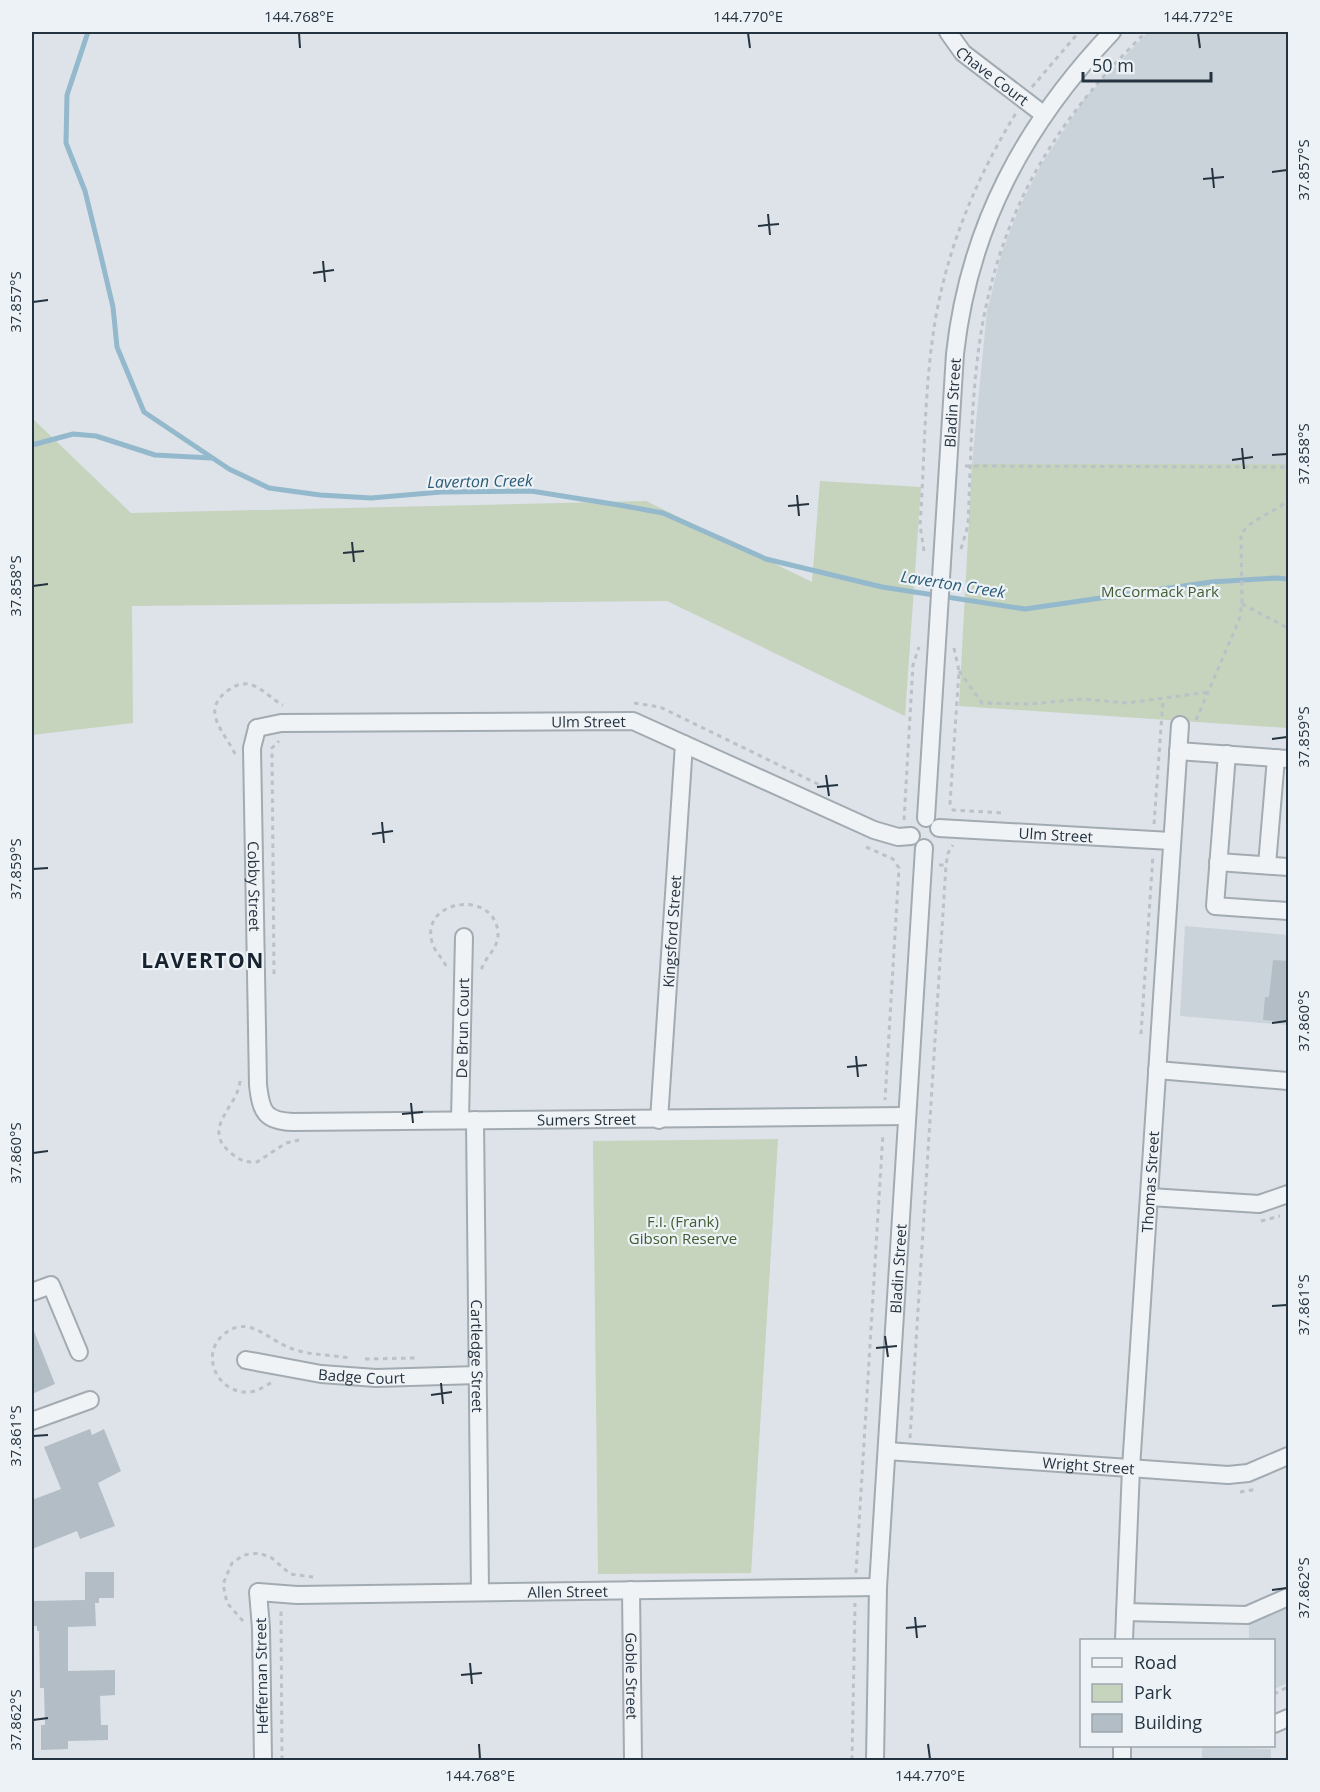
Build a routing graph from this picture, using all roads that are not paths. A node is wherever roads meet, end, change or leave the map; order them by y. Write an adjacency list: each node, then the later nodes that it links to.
1 (948, 32): 3 (street, Chave Court)
2 (1112, 32): 3 (street, Bladin Street)
3 (1043, 114): 10 (street, Bladin Street)
4 (252, 723): 6 (street, Ulm Street); 21 (street, Cobby Street)
5 (1188, 723): 7 (street, Thomas Street)
6 (684, 744): 11 (street, Ulm Street); 24 (street, Kingsford Street)
7 (1178, 751): 8 (street); 12 (street, Thomas Street)
8 (1227, 754): 9 (street); 14 (street)
9 (1282, 759): 15 (street)
10 (933, 823): 11 (street); 12 (street, Ulm Street); 13 (street)
11 (905, 830): 13 (street)
12 (1171, 842): 19 (street, Thomas Street)
13 (924, 848): 22 (street, Bladin Street)
14 (1218, 861): 15 (street); 17 (street)
15 (1267, 865): 16 (street)
16 (1288, 867)
17 (1288, 911)
18 (464, 937): 23 (street, De Brun Court)
19 (1157, 1070): 20 (street); 26 (street, Thomas Street)
20 (1288, 1081)
21 (267, 1115): 23 (street, Sumers Street)
22 (907, 1116): 24 (street, Sumers Street); 33 (street, Bladin Street)
23 (467, 1120): 24 (street, Sumers Street); 30 (street, Cartledge Street)
24 (659, 1120)
25 (1288, 1194): 26 (street)
26 (1150, 1197): 35 (street, Thomas Street)
27 (32, 1292): 28 (street)
28 (79, 1352)
29 (246, 1360): 30 (street, Badge Court)
30 (478, 1375): 38 (street, Cartledge Street)
31 (90, 1400): 32 (street)
32 (32, 1421)
33 (887, 1451): 35 (street, Wright Street); 36 (street, Bladin Street)
34 (1288, 1456): 35 (street, Wright Street)
35 (1131, 1468): 41 (street, Thomas Street)
36 (878, 1587): 37 (street, Allen Street); 45 (street, Bladin Street)
37 (631, 1590): 38 (street, Allen Street); 44 (street, Goble Street)
38 (480, 1591): 39 (street, Allen Street)
39 (258, 1592): 43 (street, Heffernan Street)
40 (1288, 1597): 41 (street)
41 (1125, 1612): 42 (street, Thomas Street)
42 (1124, 1639)
43 (263, 1761)
44 (633, 1761)
45 (875, 1761)

